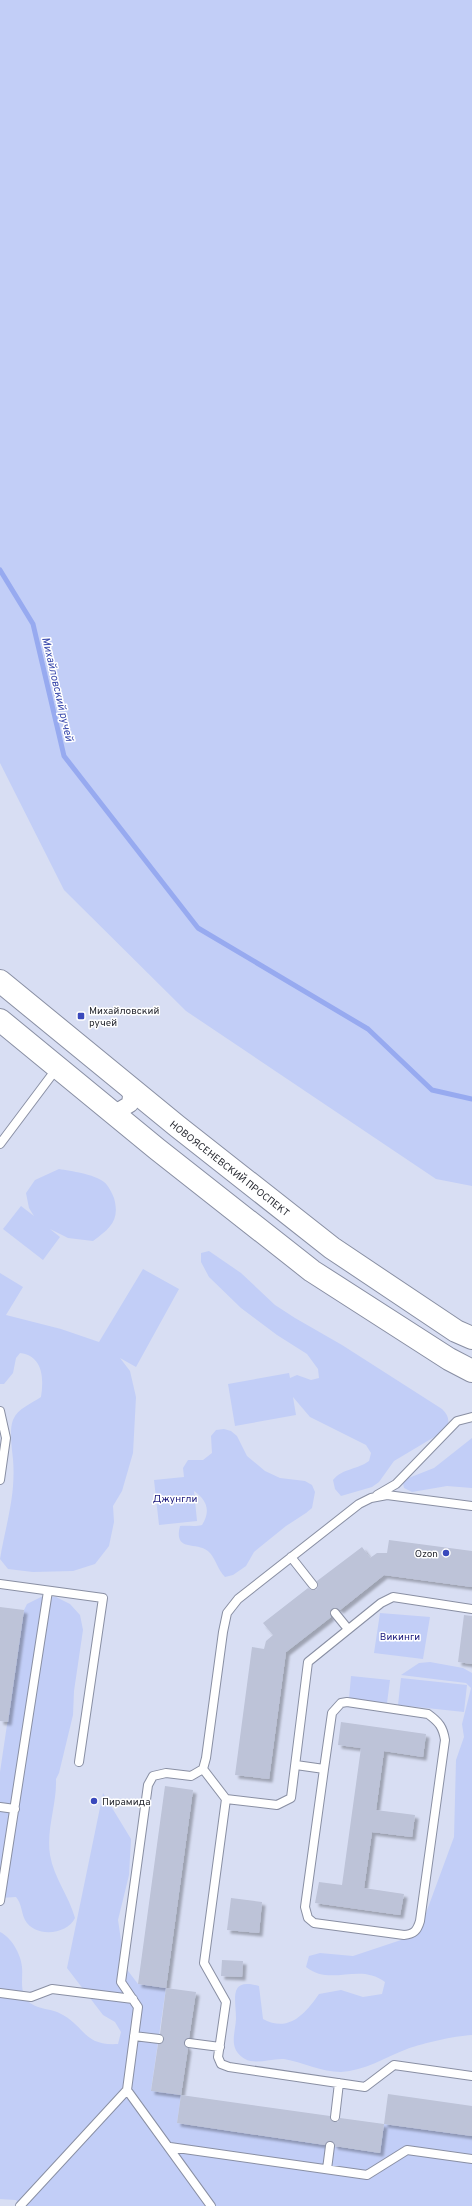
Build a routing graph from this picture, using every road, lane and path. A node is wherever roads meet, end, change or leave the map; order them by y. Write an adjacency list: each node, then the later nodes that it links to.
1 (0, 981): 4 (main road, НОВОЯСЕНЕВСКИЙ ПРОСПЕКТ)
2 (0, 1020): 3 (main road)
3 (57, 1068): 5 (main road); 6 (lane)
4 (128, 1086): 5 (street); 7 (main road, НОВОЯСЕНЕВСКИЙ ПРОСПЕКТ)
5 (109, 1111): 8 (main road)
6 (0, 1144)
7 (472, 1338)
8 (472, 1371)
9 (0, 1411): 11 (lane)
10 (472, 1417): 12 (lane)
11 (0, 1480)
12 (371, 1498): 13 (lane); 14 (lane)
13 (472, 1506)
14 (291, 1557): 16 (lane); 24 (lane)
15 (0, 1584): 17 (lane)
16 (313, 1585)
17 (48, 1591): 21 (lane); 27 (lane)
18 (472, 1609): 20 (lane)
19 (335, 1613): 20 (lane)
20 (348, 1629): 22 (lane)
21 (79, 1762)
22 (296, 1765): 23 (lane); 25 (lane)
23 (324, 1769): 23 (lane)
24 (203, 1770): 25 (lane); 30 (lane)
25 (226, 1799): 34 (lane)
26 (0, 1807): 27 (lane)
27 (15, 1809): 28 (lane)
28 (0, 1901)
29 (0, 1993): 30 (lane)
30 (133, 1999): 31 (lane)
31 (134, 2036): 32 (lane); 37 (lane)
32 (159, 2039)
33 (189, 2043): 34 (lane)
34 (220, 2047): 36 (lane)
35 (472, 2076): 36 (lane)
36 (339, 2083): 38 (lane)
37 (127, 2090): 40 (lane); 43 (lane)
38 (334, 2117)
39 (330, 2146): 42 (lane)
40 (170, 2147): 42 (lane); 44 (lane)
41 (472, 2159): 42 (lane)
42 (327, 2169)
43 (20, 2206)
44 (211, 2206)

